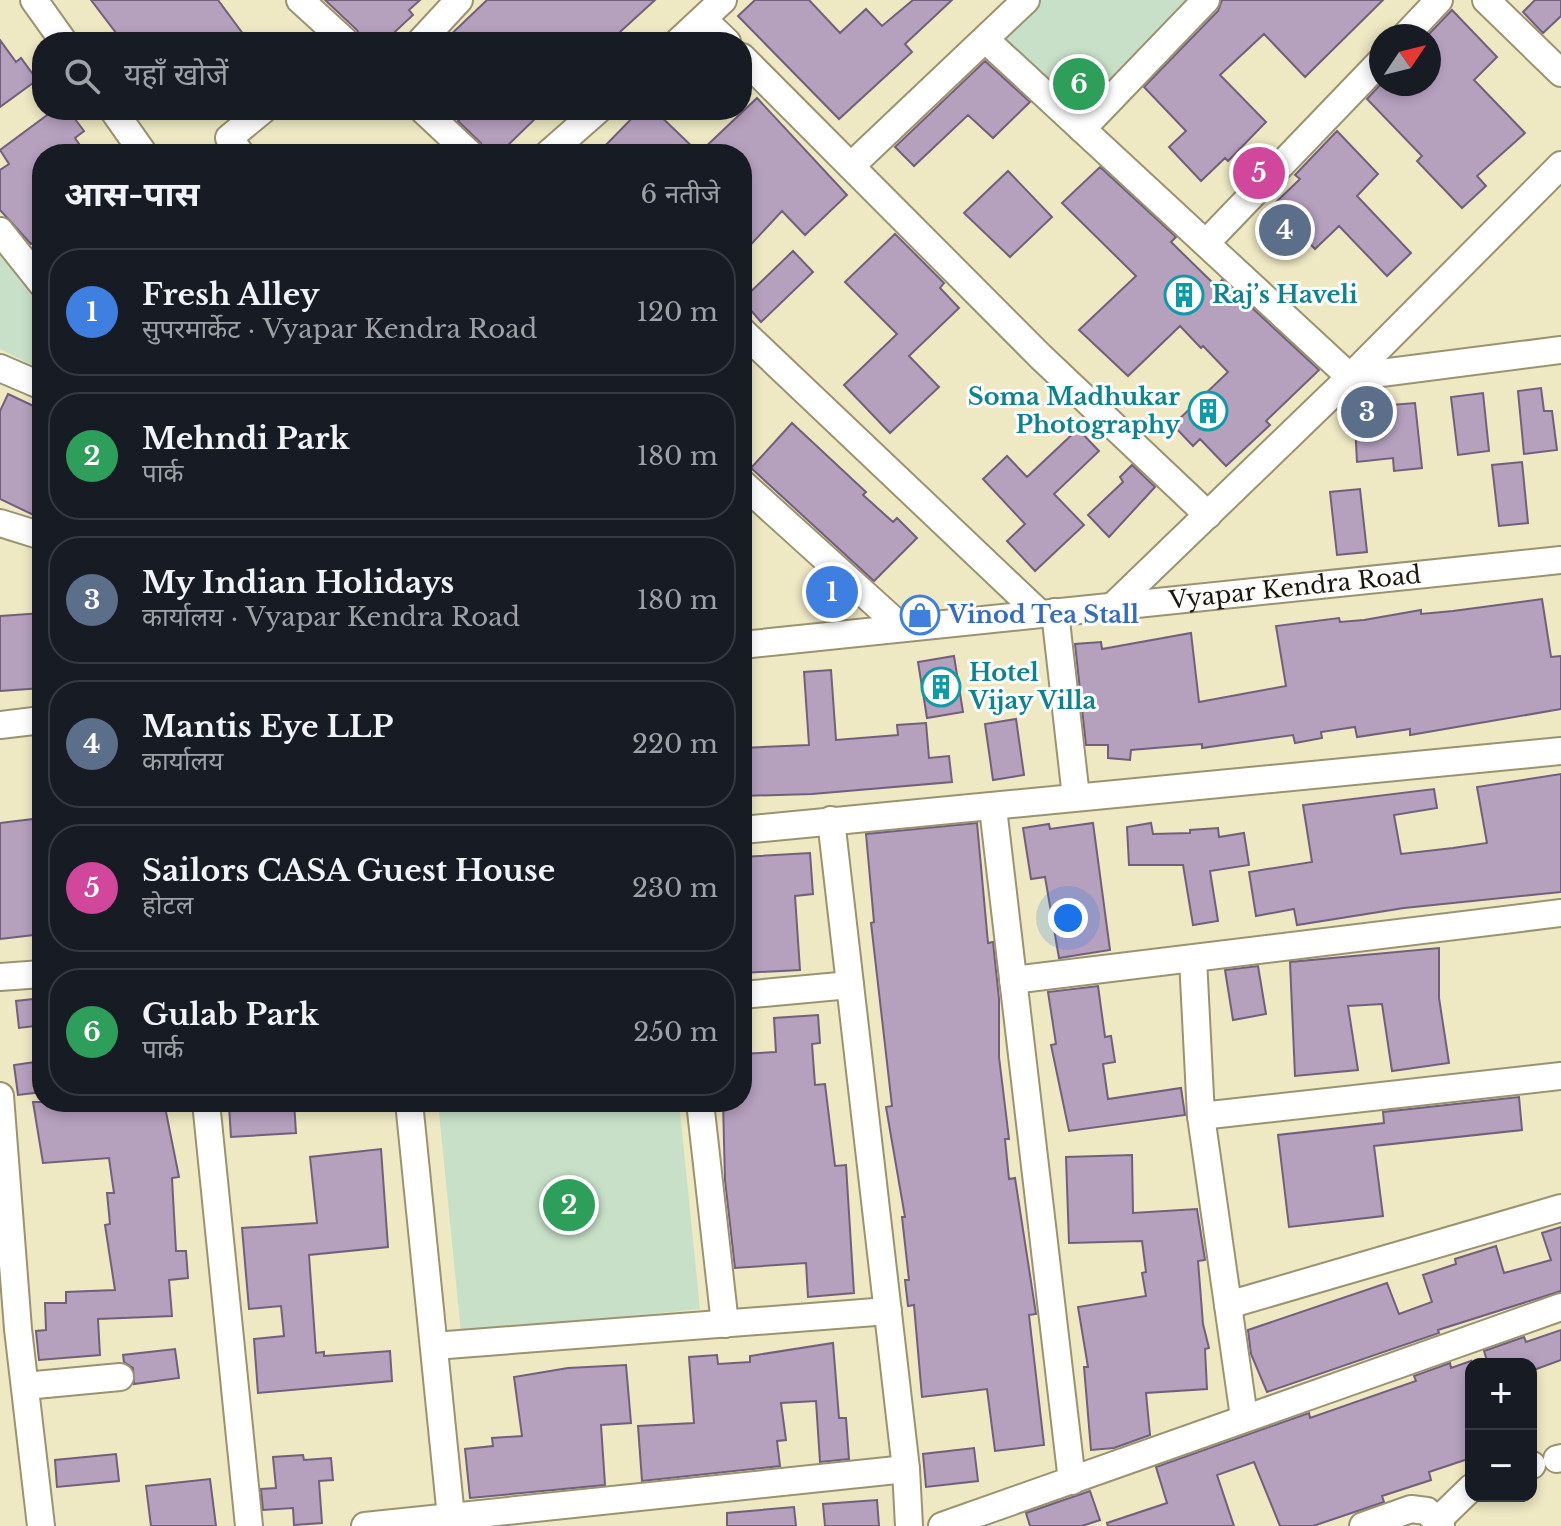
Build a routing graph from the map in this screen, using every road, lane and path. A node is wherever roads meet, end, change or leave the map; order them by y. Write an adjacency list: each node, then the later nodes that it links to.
1 (34, 0): 11 (street)
2 (300, 0): 12 (street)
3 (459, 0): 13 (street)
4 (723, 0): 9 (street)
5 (1026, 0): 16 (street)
6 (1206, 0): 24 (street)
7 (1439, 0): 10 (street)
8 (1486, 0): 19 (street)
9 (704, 20): 14 (street); 15 (street)
10 (1416, 24)
11 (57, 32)
12 (335, 32)
13 (429, 32)
14 (690, 32)
15 (717, 32)
16 (986, 40): 24 (street); 30 (street)
17 (752, 67): 30 (street)
18 (1369, 73): 32 (street)
19 (1561, 73)
20 (120, 120): 25 (street)
21 (251, 120): 26 (street)
22 (434, 120): 27 (street)
23 (588, 120): 28 (street)
24 (1082, 129): 32 (street)
25 (137, 144)
26 (234, 144)
27 (459, 144)
28 (564, 144)
29 (1561, 165): 37 (street)
30 (851, 166): 40 (street)
31 (0, 231): 33 (street)
32 (1206, 243): 37 (street)
33 (32, 271)
34 (752, 340): 45 (street)
35 (1561, 350): 37 (street)
36 (0, 368): 38 (street)
37 (1350, 377): 40 (street)
38 (32, 382)
39 (752, 492): 46 (street)
40 (1208, 515): 44 (street)
41 (0, 523): 42 (street)
42 (32, 533)
43 (1561, 560): 44 (street, Vyapar Kendra Road)
44 (1113, 606): 45 (street, Vyapar Kendra Road)
45 (1047, 612): 46 (street, Vyapar Kendra Road); 51 (street)
46 (900, 626): 47 (street, Vyapar Kendra Road)
47 (752, 644)
48 (32, 721): 49 (street)
49 (0, 725)
50 (1561, 751): 51 (street)
51 (1076, 797): 52 (street)
52 (993, 808): 53 (street); 59 (street)
53 (831, 820): 54 (street); 60 (street)
54 (752, 829)
55 (1561, 913): 56 (street)
56 (1193, 959): 59 (street); 67 (street)
57 (32, 975): 58 (street)
58 (0, 977)
59 (1013, 980): 78 (street)
60 (850, 985): 61 (street); 71 (street)
61 (752, 994)
62 (1561, 1076): 67 (street)
63 (0, 1096): 75 (street)
64 (207, 1112): 84 (street)
65 (410, 1112): 73 (street)
66 (701, 1112): 72 (street)
67 (1201, 1116): 69 (street)
68 (1561, 1208): 69 (street)
69 (1228, 1305): 76 (street)
70 (1561, 1307): 76 (street)
71 (888, 1311): 72 (street); 77 (street)
72 (725, 1324): 73 (street)
73 (434, 1346): 80 (street)
74 (120, 1377): 75 (street)
75 (25, 1386): 83 (street)
76 (1244, 1417): 78 (street)
77 (906, 1469): 80 (street); 86 (street)
78 (1072, 1481): 82 (street)
79 (1465, 1495): 81 (street)
80 (451, 1517): 85 (street)
81 (1439, 1524): 87 (street)
82 (950, 1525)
83 (41, 1526)
84 (249, 1526)
85 (365, 1526)
86 (909, 1526)
87 (1363, 1526)

